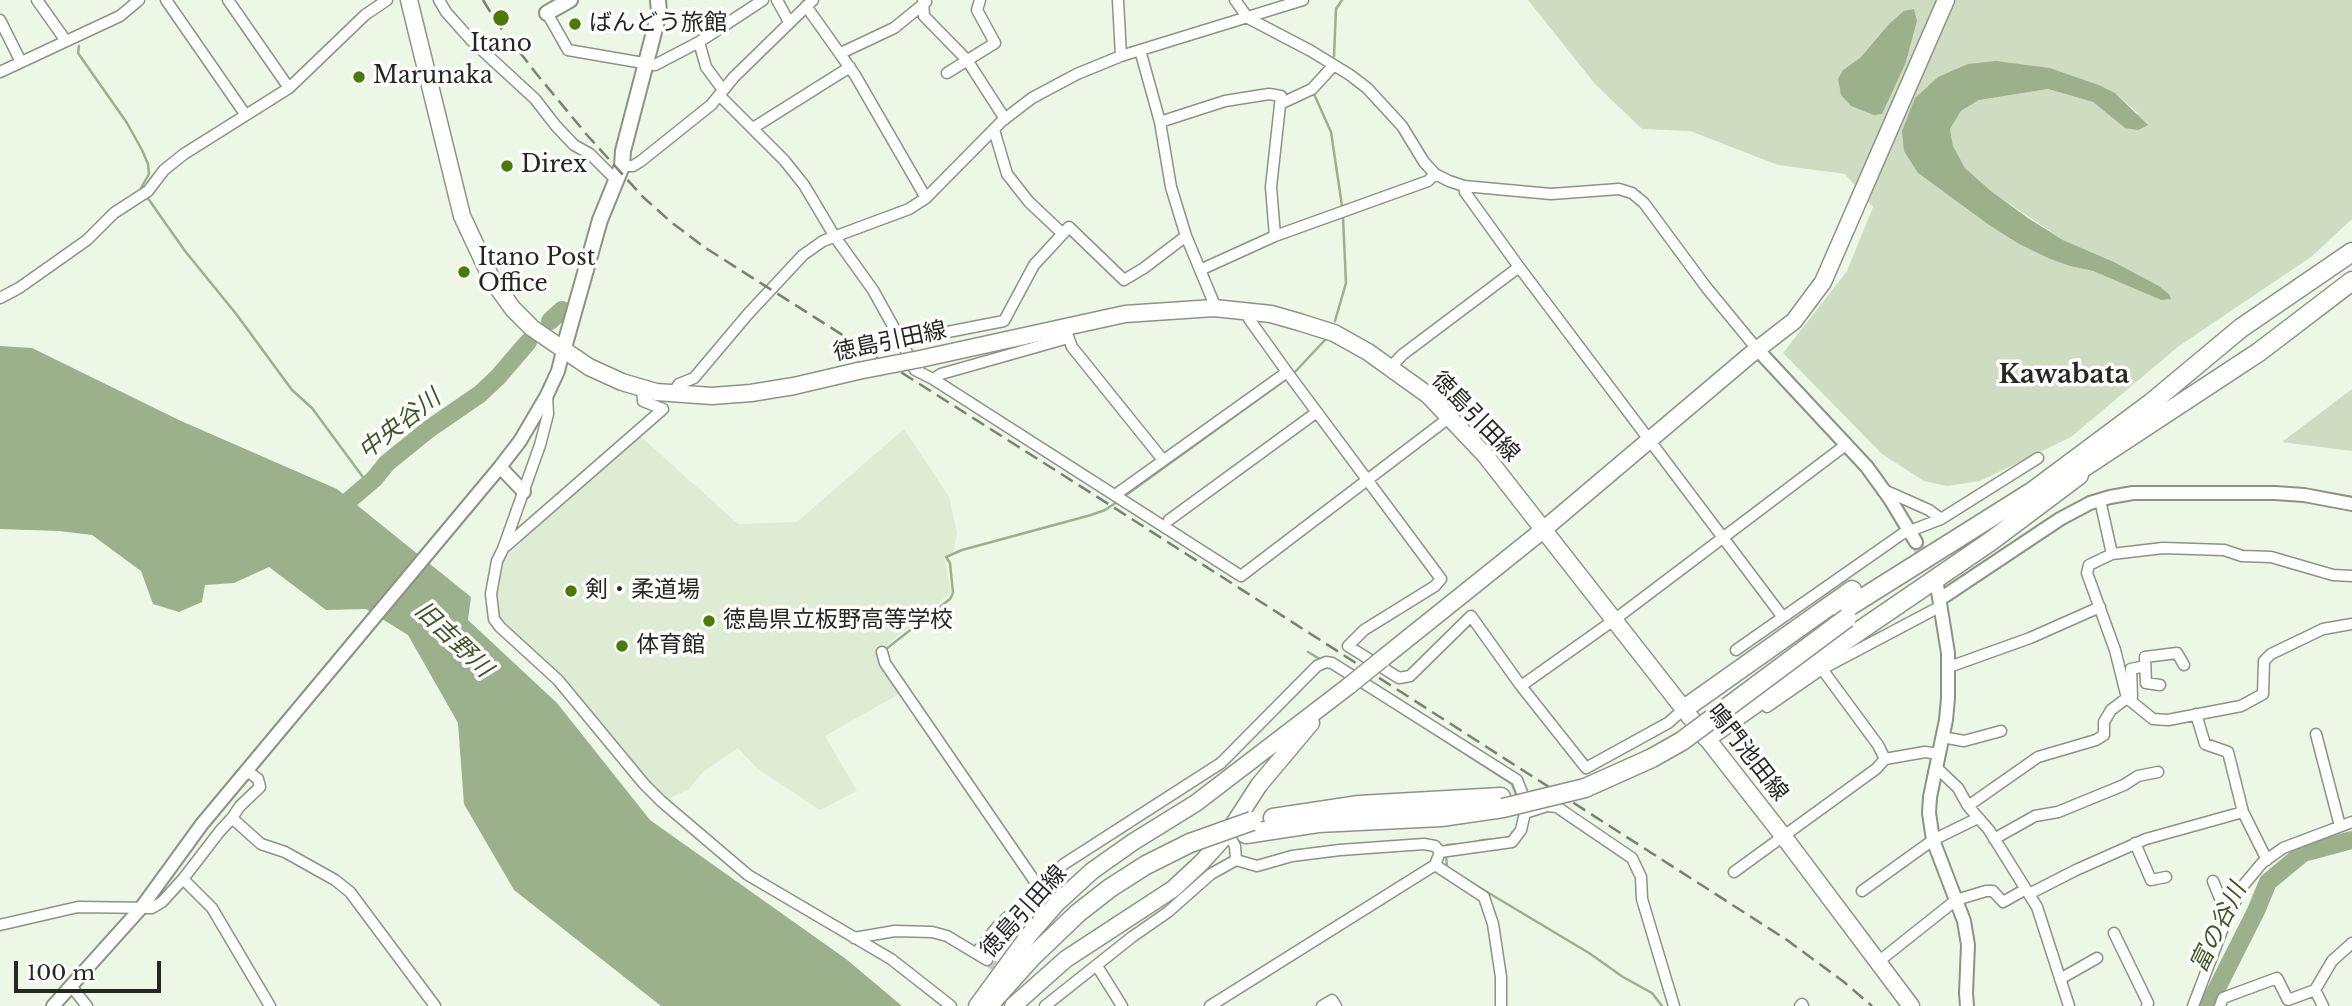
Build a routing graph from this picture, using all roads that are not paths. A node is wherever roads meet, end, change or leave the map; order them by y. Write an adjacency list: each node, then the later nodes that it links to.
1 (37, 0): 23 (street)
2 (139, 0): 23 (street)
3 (166, 0): 38 (street)
4 (228, 0): 35 (street)
5 (387, 0): 35 (street)
6 (409, 0): 64 (main road, 徳島引田線)
7 (439, 0): 45 (street)
8 (570, 0): 19 (main road)
9 (658, 0): 30 (main road)
10 (763, 0): 24 (street)
11 (777, 0): 22 (street)
12 (980, 0): 28 (street)
13 (1118, 0): 27 (street)
14 (1235, 0): 20 (street)
15 (1303, 0): 20 (street)
16 (1945, 0): 63 (main road, 徳島引田線)
17 (926, 1): 26 (street); 28 (street)
18 (810, 3): 22 (street); 26 (street)
19 (547, 13): 30 (street)
20 (1248, 18): 25 (street); 31 (street)
21 (0, 20): 29 (street)
22 (789, 22): 36 (street)
23 (66, 41): 29 (street)
24 (699, 42): 30 (street); 36 (street)
25 (1140, 50): 27 (street); 40 (street)
26 (841, 53): 32 (street)
27 (1121, 56): 39 (street)
28 (967, 60): 34 (street); 39 (street)
29 (21, 62): 33 (street)
30 (647, 65): 43 (main road)
31 (1334, 65): 37 (street); 44 (street)
32 (850, 67): 41 (street); 47 (street)
33 (0, 72)
34 (947, 73)
35 (289, 88): 38 (street)
36 (721, 92): 41 (street); 43 (street)
37 (1280, 104): 40 (street); 50 (street)
38 (245, 114): 58 (street)
39 (1005, 119): 42 (street)
40 (1160, 122): 49 (street)
41 (753, 128): 51 (street)
42 (993, 130): 47 (street); 48 (street)
43 (622, 166): 45 (main road)
44 (1435, 174): 46 (street); 50 (street)
45 (616, 180): 64 (main road)
46 (1464, 186): 54 (street); 63 (street)
47 (926, 198): 51 (street)
48 (1063, 234): 49 (street); 62 (street)
49 (1186, 236): 55 (street)
50 (1275, 236): 55 (street)
51 (835, 237): 62 (street); 69 (street)
52 (2352, 240): 56 (highway)
53 (2352, 253): 56 (highway)
54 (1519, 267): 65 (street); 73 (street)
55 (1200, 270): 59 (street)
56 (2322, 272): 75 (highway)
57 (2348, 282): 75 (highway)
58 (0, 298)
59 (1214, 309): 60 (main road, 徳島引田線); 61 (main road, 徳島引田線)
60 (1247, 311): 65 (main road, 徳島引田線); 66 (street)
61 (1066, 332): 67 (street); 69 (main road, 徳島引田線, bridge); 77 (street)
62 (903, 344): 67 (street)
63 (1757, 349): 73 (main road, 徳島引田線); 74 (street)
64 (563, 351): 68 (main road, 徳島引田線); 70 (street)
65 (1391, 367): 72 (main road, 徳島引田線)
66 (1287, 372): 71 (street); 77 (street)
67 (933, 379): 82 (street)
68 (642, 388): 69 (main road, 徳島引田線); 90 (street)
69 (673, 393)
70 (547, 395): 78 (street); 81 (street)
71 (1317, 412): 79 (street); 86 (street)
72 (1450, 417): 79 (street); 87 (main road, 徳島引田線)
73 (1648, 440): 87 (main road, 徳島引田線); 89 (street)
74 (1847, 444): 80 (street); 89 (street)
75 (2101, 448): 110 (highway); 115 (highway); 129 (highway)
76 (2038, 458): 85 (street)
77 (1163, 460): 82 (street)
78 (500, 467): 81 (street); 118 (street)
79 (1368, 480): 82 (street); 106 (street)
80 (1883, 490): 85 (street); 88 (street)
81 (524, 492): 90 (street)
82 (1119, 498)
83 (2100, 500): 84 (street); 91 (street); 94 (street)
84 (2352, 504)
85 (1941, 519): 88 (street)
86 (1169, 520)
87 (1543, 530): 97 (main road, 鳴門池田線); 108 (main road, 徳島引田線, bridge)
88 (1913, 536): 96 (street)
89 (1723, 538): 96 (street); 97 (street)
90 (503, 549): 150 (street)
91 (2112, 554): 92 (street); 95 (street)
92 (2352, 576)
93 (1937, 585): 94 (street)
94 (1941, 602): 103 (street); 104 (street)
95 (2100, 607): 103 (street); 107 (street)
96 (1782, 616): 99 (street)
97 (1614, 620): 106 (street); 110 (main road, 鳴門池田線)
98 (2352, 624): 111 (street)
99 (1736, 650)
100 (882, 652): 142 (street)
101 (2183, 665): 102 (street)
102 (2145, 666): 105 (street); 107 (street)
103 (1949, 667): 114 (street)
104 (1822, 669): 109 (street); 116 (street)
105 (2160, 685)
106 (1521, 686): 110 (street)
107 (2127, 698): 111 (street); 122 (street)
108 (1331, 700): 121 (main road, 徳島引田線); 129 (main road, 徳島引田線)
109 (1767, 707)
110 (1684, 709): 115 (main road, 鳴門池田線)
111 (2196, 714): 124 (street)
112 (2001, 731): 114 (street)
113 (2316, 734): 128 (street)
114 (1942, 737): 117 (street)
115 (1707, 738): 130 (main road, 鳴門池田線)
116 (1885, 759): 117 (street); 130 (street)
117 (1938, 761): 122 (street); 132 (street)
118 (249, 767): 125 (street); 146 (street)
119 (2158, 772): 131 (street)
120 (1185, 788): 121 (street); 123 (street); 142 (street)
121 (1196, 803): 160 (main road, 徳島引田線)
122 (1968, 806): 126 (street)
123 (1525, 813): 134 (street); 174 (street)
124 (2243, 813): 133 (street); 136 (street)
125 (232, 818): 140 (street); 165 (street)
126 (1978, 818): 131 (street); 132 (street)
127 (2352, 822): 128 (street)
128 (2340, 826): 136 (street)
129 (1242, 830): 135 (street); 160 (main road, 徳島引田線); 160 (highway)
130 (1784, 837): 138 (street); 155 (main road, 鳴門池田線)
131 (1994, 839): 144 (street)
132 (1933, 840): 143 (street); 145 (street)
133 (2135, 843): 139 (street); 144 (street)
134 (1440, 852): 135 (street); 137 (street)
135 (1236, 860): 156 (street)
136 (2267, 860): 147 (street)
137 (1435, 864): 170 (street); 173 (street)
138 (1734, 872)
139 (2166, 877)
140 (183, 879): 146 (street); 164 (street)
141 (2214, 881): 147 (street)
142 (1038, 886): 152 (street)
143 (1862, 891)
144 (2028, 891): 145 (street); 157 (street)
145 (1956, 900): 155 (street); 176 (street)
146 (141, 908): 148 (street); 158 (street)
147 (2228, 918): 179 (street)
148 (0, 925)
149 (2114, 933): 178 (street)
150 (854, 939): 152 (street); 166 (street)
151 (2352, 943): 159 (street)
152 (977, 952): 154 (street)
153 (2097, 958): 157 (street)
154 (987, 960)
155 (1878, 962): 175 (main road, 鳴門池田線)
156 (1097, 966): 161 (street); 169 (street)
157 (2060, 979): 177 (street)
158 (71, 986): 162 (street); 163 (street)
159 (2315, 990): 180 (street); 181 (street)
160 (1005, 998): 167 (main road); 168 (highway)
161 (1040, 1004)
162 (53, 1006)
163 (88, 1006)
164 (270, 1006)
165 (435, 1006)
166 (951, 1006)
167 (977, 1006)
168 (988, 1006)
169 (1122, 1006)
170 (1210, 1006)
171 (1322, 1006): 172 (street)
172 (1336, 1006)
173 (1501, 1006)
174 (1674, 1006)
175 (1911, 1006)
176 (1967, 1006)
177 (2069, 1006)
178 (2147, 1006)
179 (2193, 1006)
180 (2220, 1006)
181 (2323, 1006)

